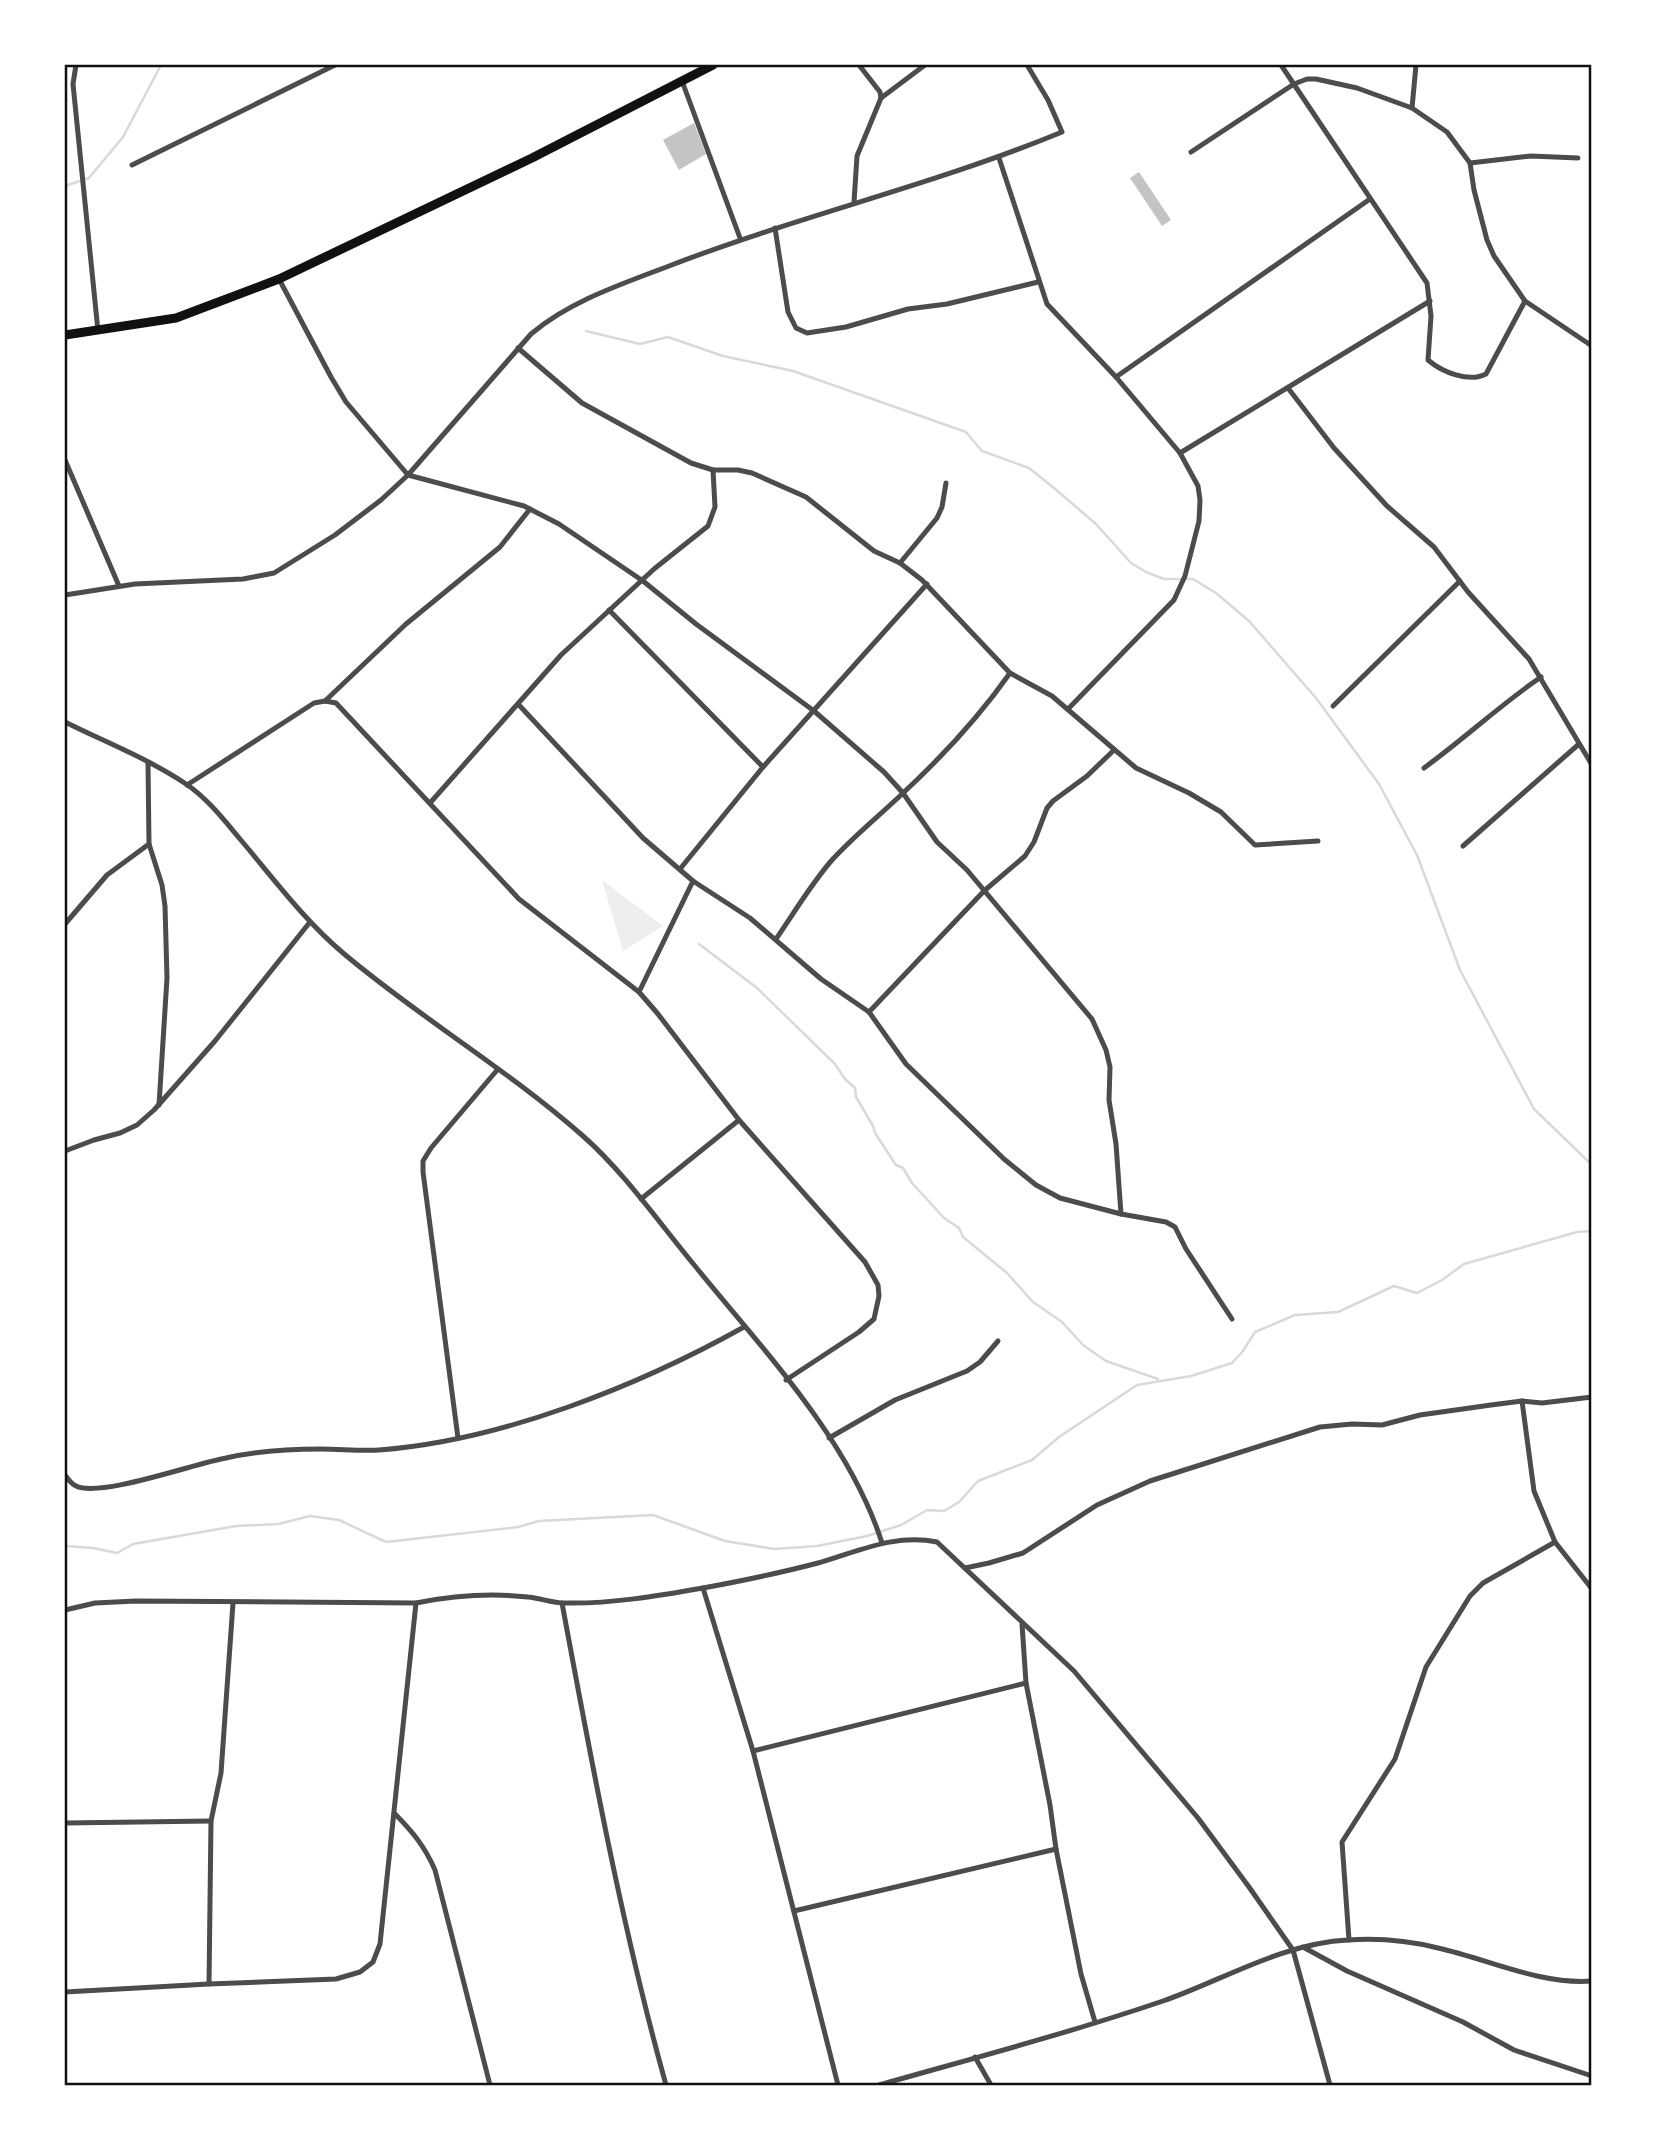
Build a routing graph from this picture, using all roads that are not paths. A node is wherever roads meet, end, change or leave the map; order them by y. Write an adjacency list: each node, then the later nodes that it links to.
1 (76, 65): 10 (street)
2 (335, 65): 19 (street)
3 (713, 65): 9 (main road)
4 (859, 65): 13 (street)
5 (925, 65): 13 (street)
6 (1027, 65): 16 (street)
7 (1282, 65): 11 (street)
8 (1416, 65): 14 (street)
9 (682, 81): 23 (street); 24 (main road)
10 (73, 84): 12 (street); 28 (street)
11 (1294, 84): 14 (street); 15 (street); 20 (street)
12 (65, 85)
13 (881, 98): 21 (street)
14 (1412, 108): 18 (street)
15 (1191, 152)
16 (999, 158): 21 (street); 25 (street)
17 (1578, 158): 18 (street)
18 (1470, 163): 27 (street)
19 (132, 165)
20 (1370, 199): 26 (street); 32 (street)
21 (854, 202): 22 (street)
22 (775, 228): 23 (street); 25 (street)
23 (740, 238): 31 (street)
24 (279, 279): 28 (main road); 37 (street)
25 (1038, 282): 32 (street)
26 (1430, 301): 27 (street); 33 (street)
27 (1525, 301): 30 (street)
28 (98, 331): 29 (main road)
29 (65, 335)
30 (1592, 346)
31 (518, 348): 36 (street); 37 (street)
32 (1116, 377): 34 (street)
33 (1288, 388): 34 (street); 42 (street)
34 (1180, 453): 52 (street)
35 (65, 460): 44 (street)
36 (713, 470): 40 (street); 41 (street)
37 (408, 475): 39 (street); 44 (street)
38 (946, 483): 40 (street)
39 (530, 509): 41 (street); 49 (street)
40 (900, 563): 43 (street)
41 (643, 581): 46 (street); 53 (street)
42 (1460, 581): 48 (street); 51 (street)
43 (928, 584): 47 (street); 53 (street)
44 (119, 586): 45 (street)
45 (65, 594)
46 (609, 610): 50 (street); 59 (street)
47 (1010, 673): 52 (street); 62 (street)
48 (1541, 677): 55 (street); 60 (street)
49 (325, 701): 61 (street); 63 (street)
50 (518, 704): 63 (street); 67 (street)
51 (1333, 706)
52 (1068, 709): 56 (street)
53 (814, 711): 59 (street); 62 (street)
54 (65, 722): 57 (street)
55 (1579, 744): 58 (street); 66 (street)
56 (1113, 751): 64 (street); 69 (street)
57 (148, 763): 61 (street); 65 (street)
58 (1592, 764)
59 (763, 767): 67 (street)
60 (1424, 768)
61 (187, 785): 70 (street)
62 (903, 793): 69 (street); 72 (street)
63 (430, 803): 73 (street)
64 (1318, 841)
65 (149, 844): 71 (street); 76 (street)
66 (1463, 846)
67 (680, 869): 68 (street)
68 (693, 881): 72 (street); 73 (street)
69 (984, 891): 74 (street); 80 (street)
70 (310, 922): 75 (street); 76 (street)
71 (65, 925)
72 (776, 939): 74 (street)
73 (639, 992): 77 (street)
74 (869, 1012): 80 (street)
75 (498, 1069): 79 (street); 87 (street)
76 (159, 1105): 78 (street)
77 (740, 1120): 79 (street); 84 (street)
78 (65, 1151)
79 (641, 1199): 82 (street)
80 (1121, 1214): 81 (street)
81 (1232, 1319)
82 (744, 1327): 84 (street); 87 (street)
83 (998, 1341): 88 (street)
84 (786, 1380): 88 (street)
85 (1592, 1398): 86 (street)
86 (1522, 1402): 90 (street); 92 (street)
87 (458, 1438): 89 (street)
88 (829, 1438): 91 (street)
89 (65, 1475)
90 (1555, 1542): 94 (street); 107 (street)
91 (883, 1543): 92 (street); 93 (street)
92 (965, 1568): 99 (street)
93 (703, 1588): 97 (street); 101 (street)
94 (1592, 1589)
95 (233, 1603): 96 (street); 98 (street); 103 (street)
96 (416, 1603): 97 (street); 102 (street)
97 (562, 1603): 117 (street)
98 (65, 1610)
99 (1022, 1624): 100 (street); 109 (street)
100 (1026, 1683): 101 (street); 105 (street)
101 (753, 1751): 106 (street)
102 (395, 1814): 111 (street); 116 (street)
103 (211, 1821): 104 (street); 111 (street)
104 (65, 1823)
105 (1056, 1849): 106 (street); 113 (street)
106 (794, 1911): 118 (street)
107 (1349, 1940): 108 (street); 110 (street)
108 (1303, 1947): 109 (street); 115 (street)
109 (1293, 1950): 113 (street); 121 (street)
110 (1592, 1981)
111 (209, 1983): 112 (street)
112 (65, 1992)
113 (1095, 2022): 114 (street)
114 (975, 2057): 119 (street); 120 (street)
115 (1592, 2076)
116 (490, 2085)
117 (666, 2085)
118 (838, 2085)
119 (879, 2085)
120 (991, 2085)
121 (1330, 2085)

